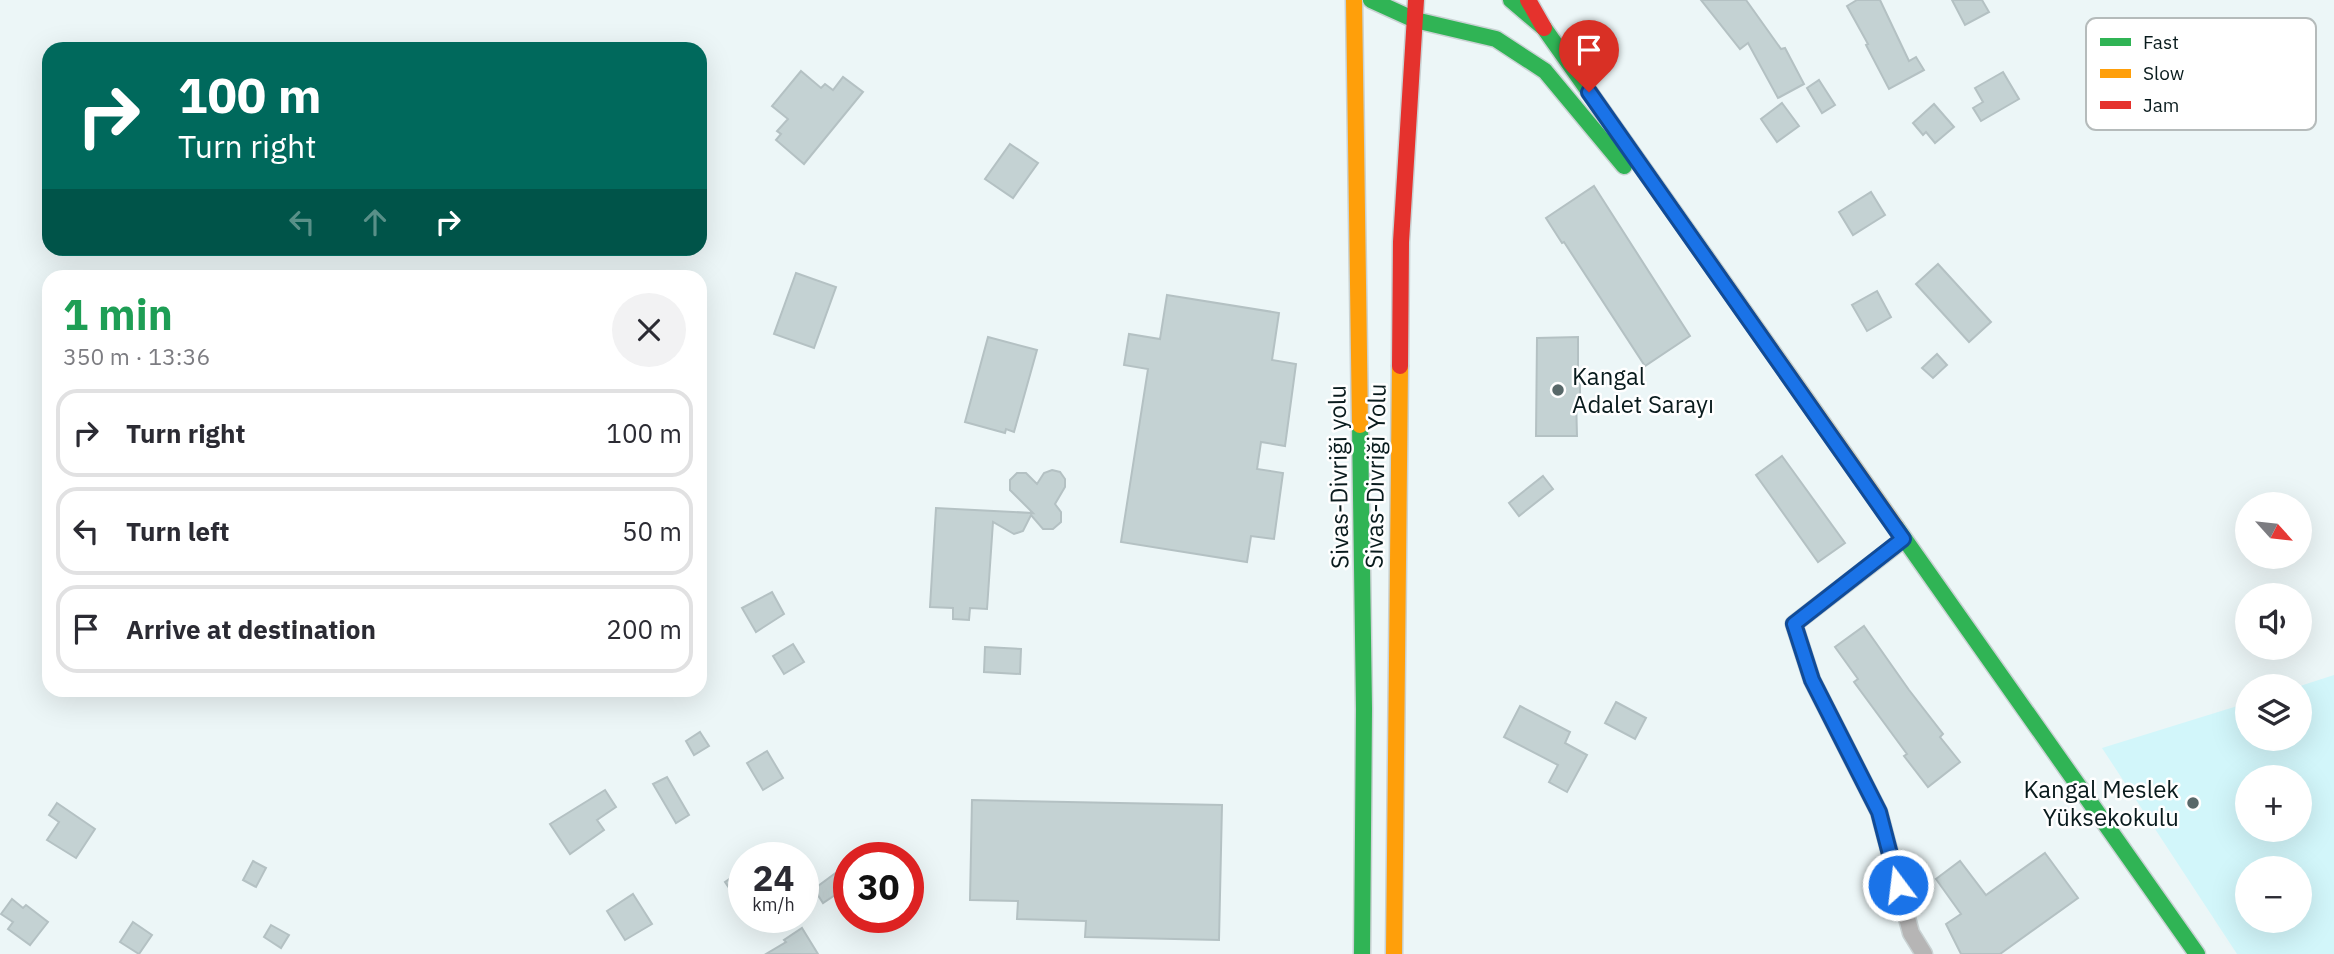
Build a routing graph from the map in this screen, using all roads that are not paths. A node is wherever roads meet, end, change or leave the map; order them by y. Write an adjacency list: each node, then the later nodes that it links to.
1 (1354, 0): 10 (main road, Sivas-Divriği yolu)
2 (1371, 0): 6 (main road)
3 (1416, 0): 6 (main road, Sivas-Divriği Yolu)
4 (1511, 0): 7 (main road)
5 (1528, 0): 7 (main road)
6 (1415, 20): 8 (main road); 11 (main road, Sivas-Divriği Yolu)
7 (1544, 28): 8 (main road)
8 (1723, 283): 9 (main road)
9 (1903, 539): 12 (street); 13 (main road)
10 (1362, 954)
11 (1394, 954)
12 (1924, 954)
13 (2197, 954)

